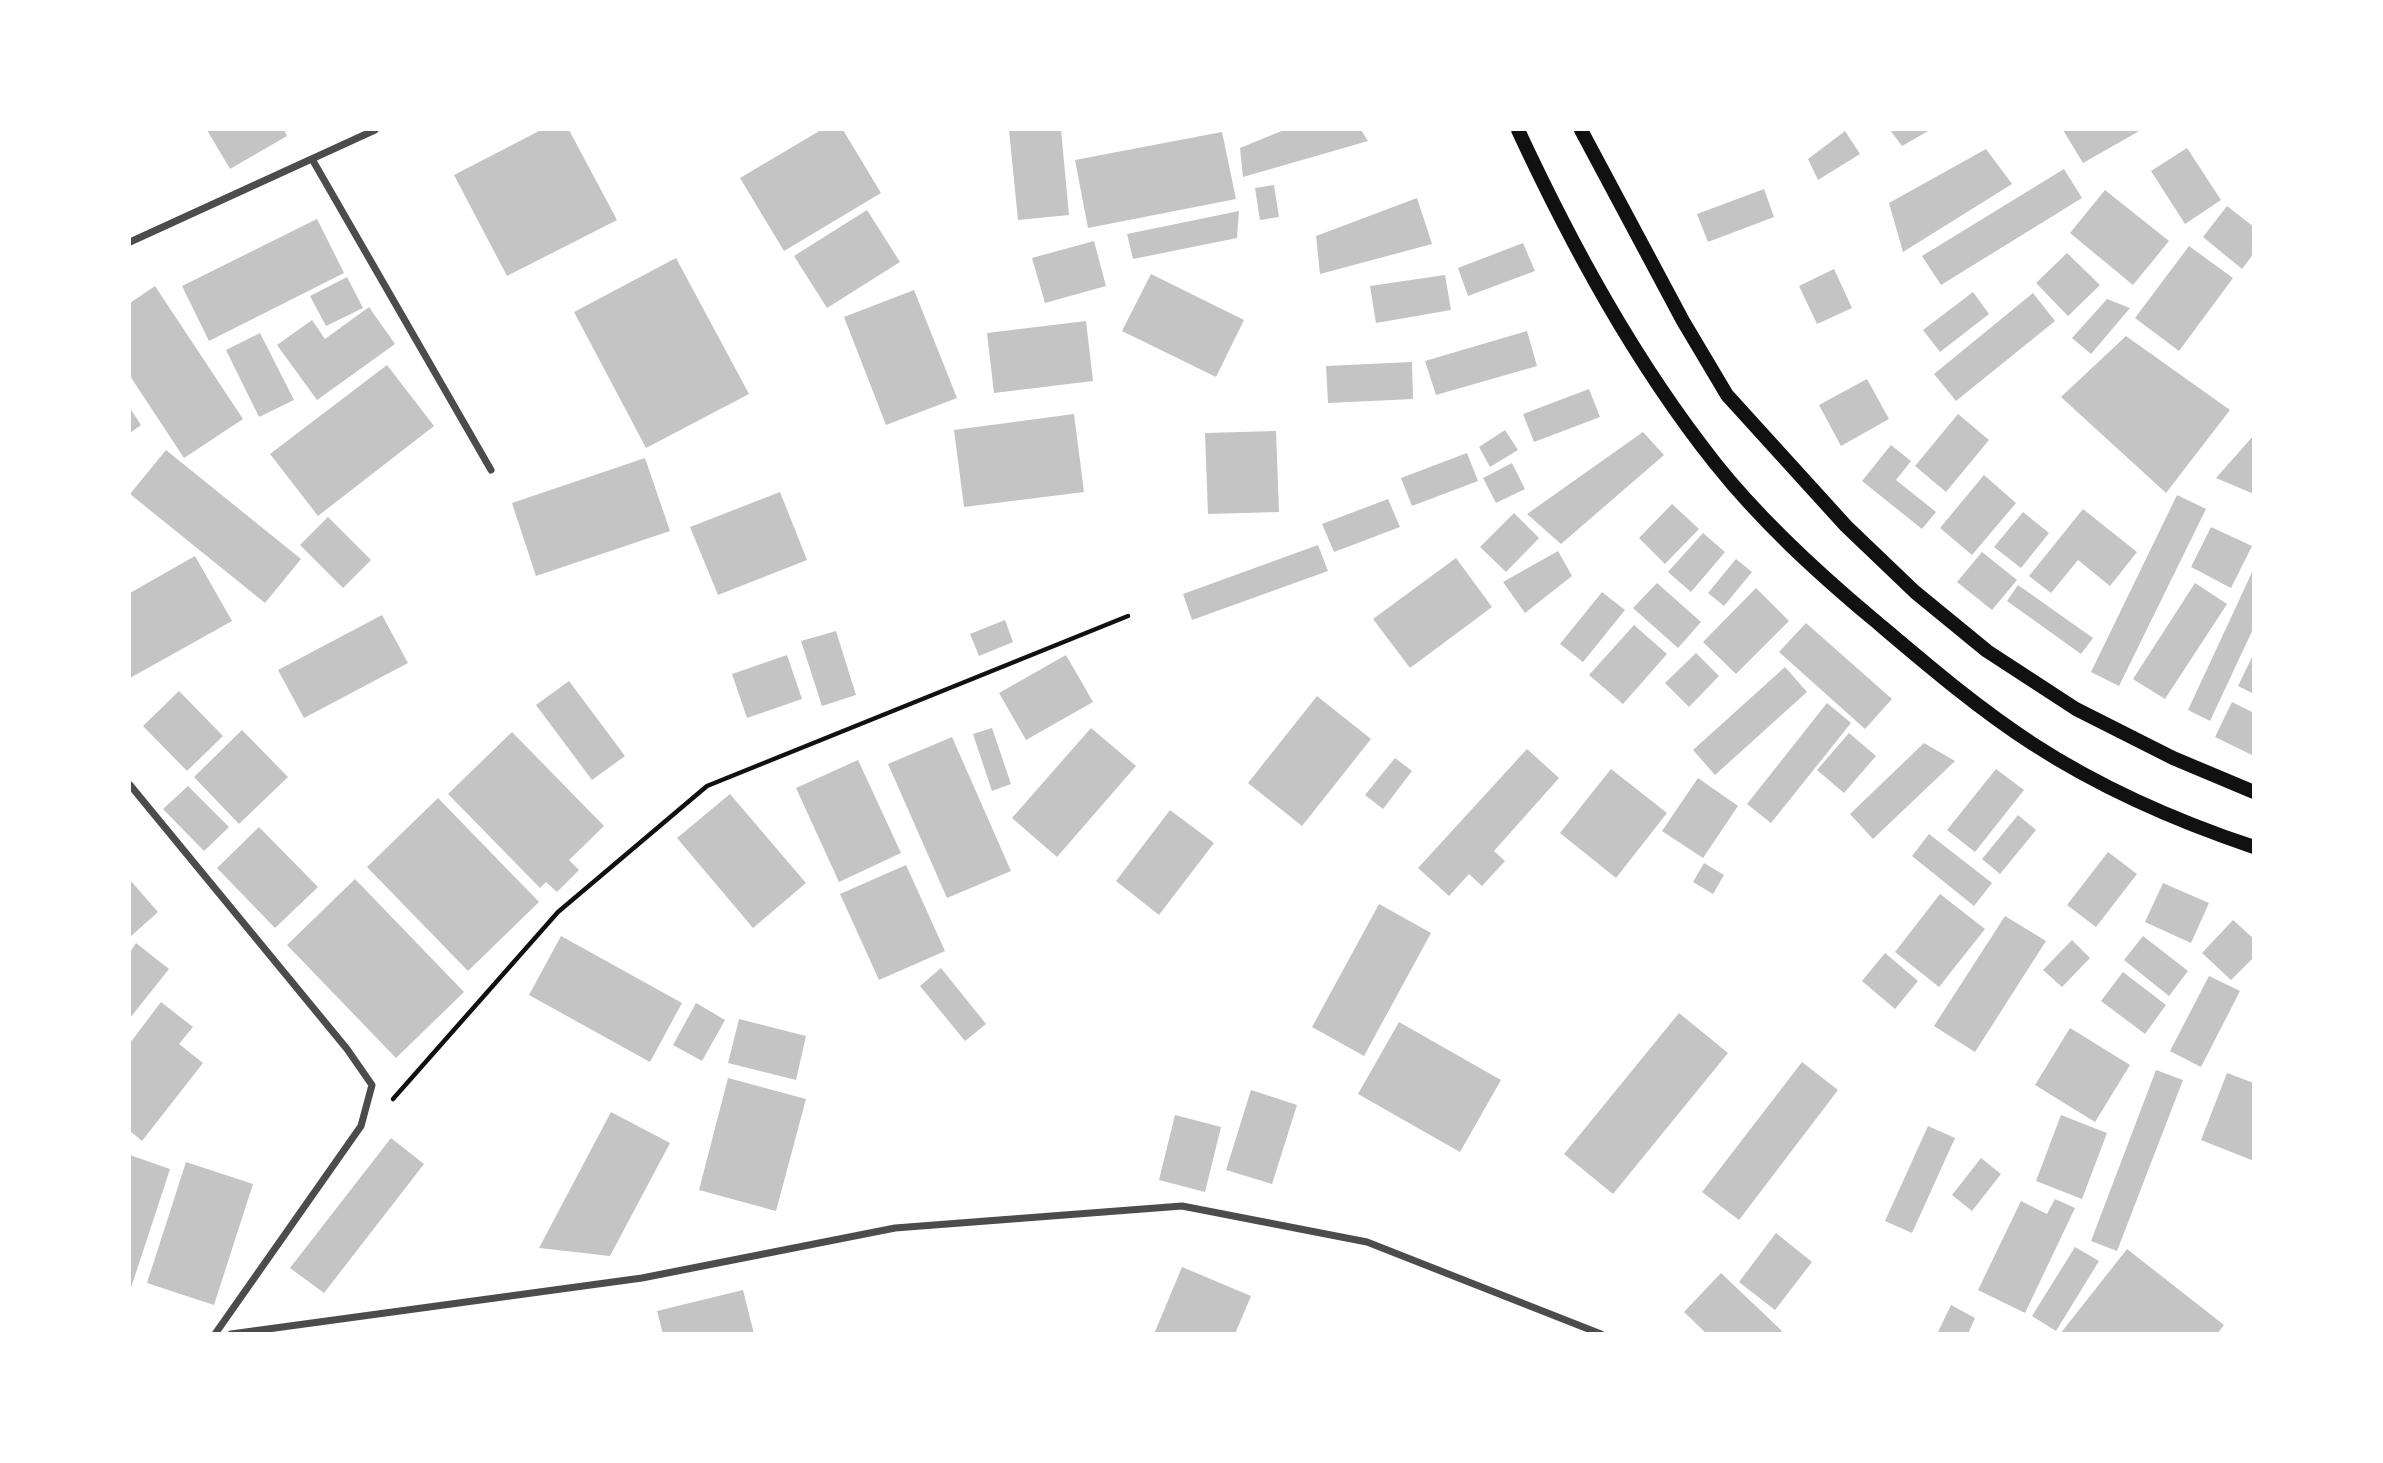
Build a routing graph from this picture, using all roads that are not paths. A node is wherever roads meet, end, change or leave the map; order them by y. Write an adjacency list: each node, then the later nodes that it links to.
1 (374, 130): 4 (street)
2 (1518, 130): 9 (main road)
3 (1581, 130): 8 (main road)
4 (313, 159): 5 (street); 6 (street)
5 (130, 242)
6 (491, 470)
7 (130, 785): 10 (street)
8 (2253, 792)
9 (2253, 847)
10 (215, 1334)
11 (231, 1334): 12 (street)
12 (1601, 1334)

